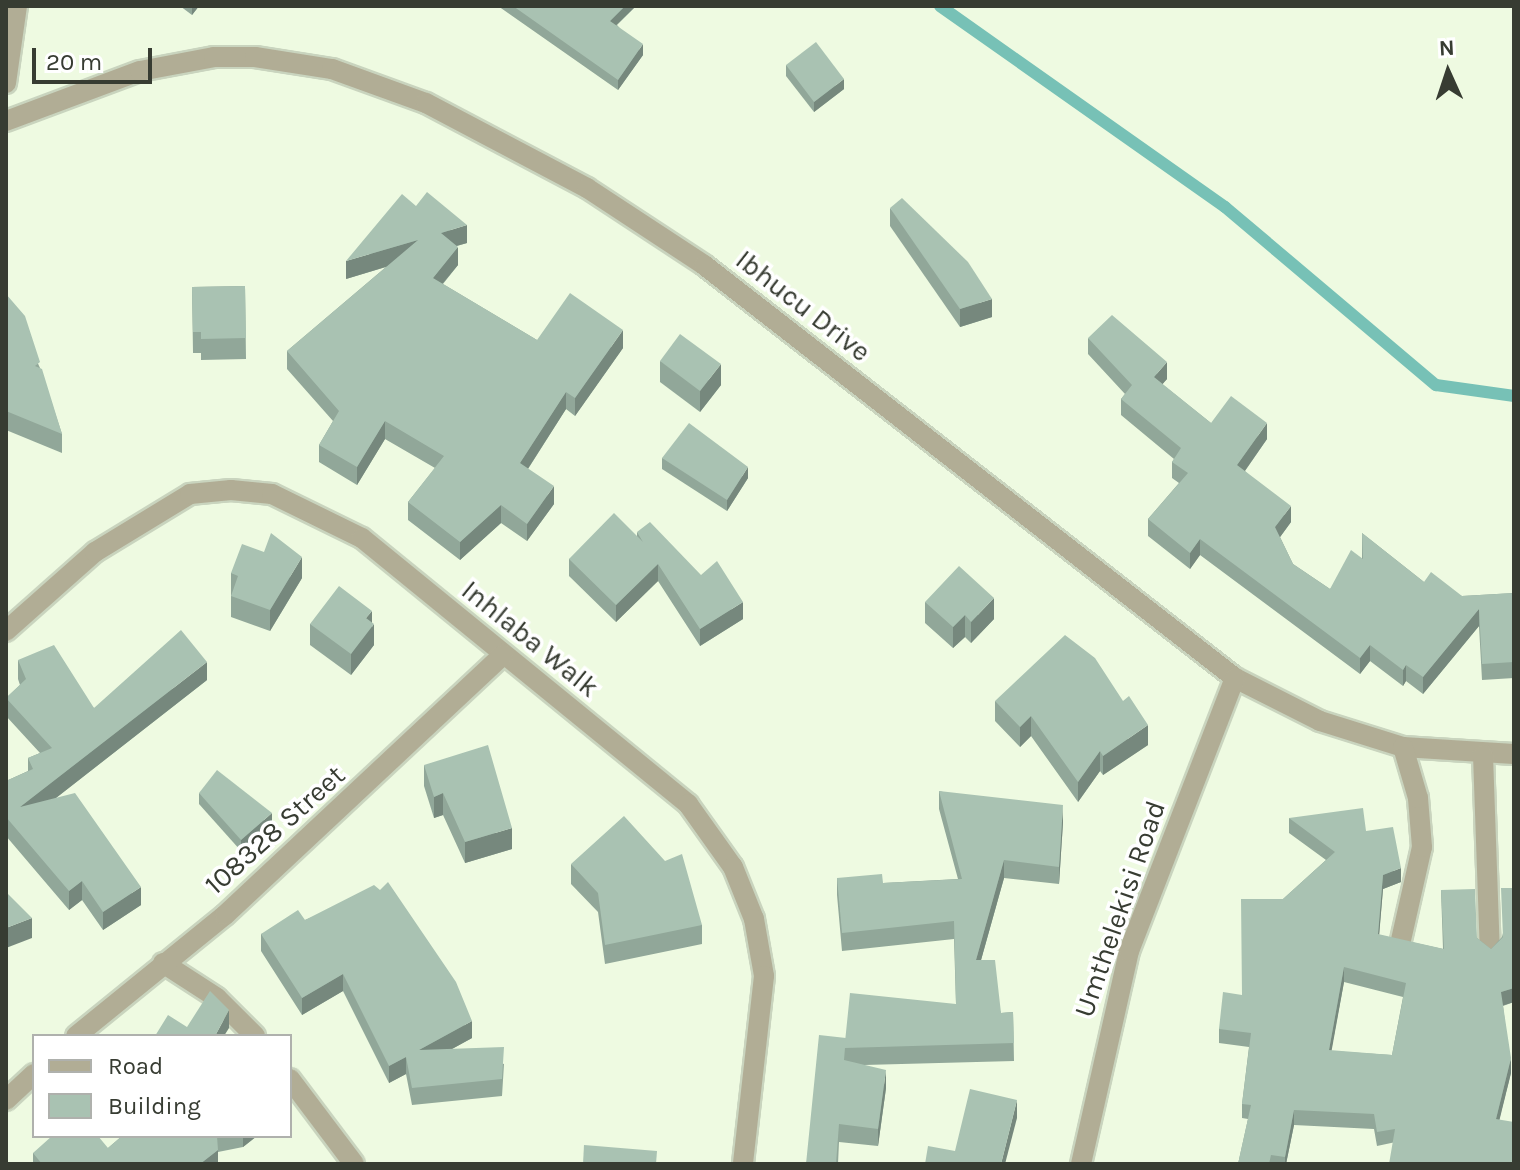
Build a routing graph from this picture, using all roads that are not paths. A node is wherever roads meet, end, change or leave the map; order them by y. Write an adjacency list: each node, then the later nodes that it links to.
1 (17, 6): 2 (street)
2 (6, 83)
3 (6, 121): 6 (street, Ibhucu Drive)
4 (6, 631): 5 (street, Inhlaba Walk)
5 (503, 655): 12 (street, 108328 Street); 19 (street, Inhlaba Walk)
6 (1235, 678): 7 (street, Ibhucu Drive); 20 (street, Umthelekisi Road)
7 (1403, 747): 9 (street, Ibhucu Drive); 10 (street)
8 (1514, 754): 9 (street, Ibhucu Drive)
9 (1483, 755): 11 (street)
10 (1401, 940)
11 (1490, 951)
12 (163, 963): 13 (street, 108328 Street); 14 (street)
13 (78, 1034)
14 (253, 1034)
15 (32, 1076): 17 (street)
16 (292, 1082): 18 (street)
17 (6, 1100)
18 (354, 1164)
19 (743, 1164)
20 (1081, 1164)

